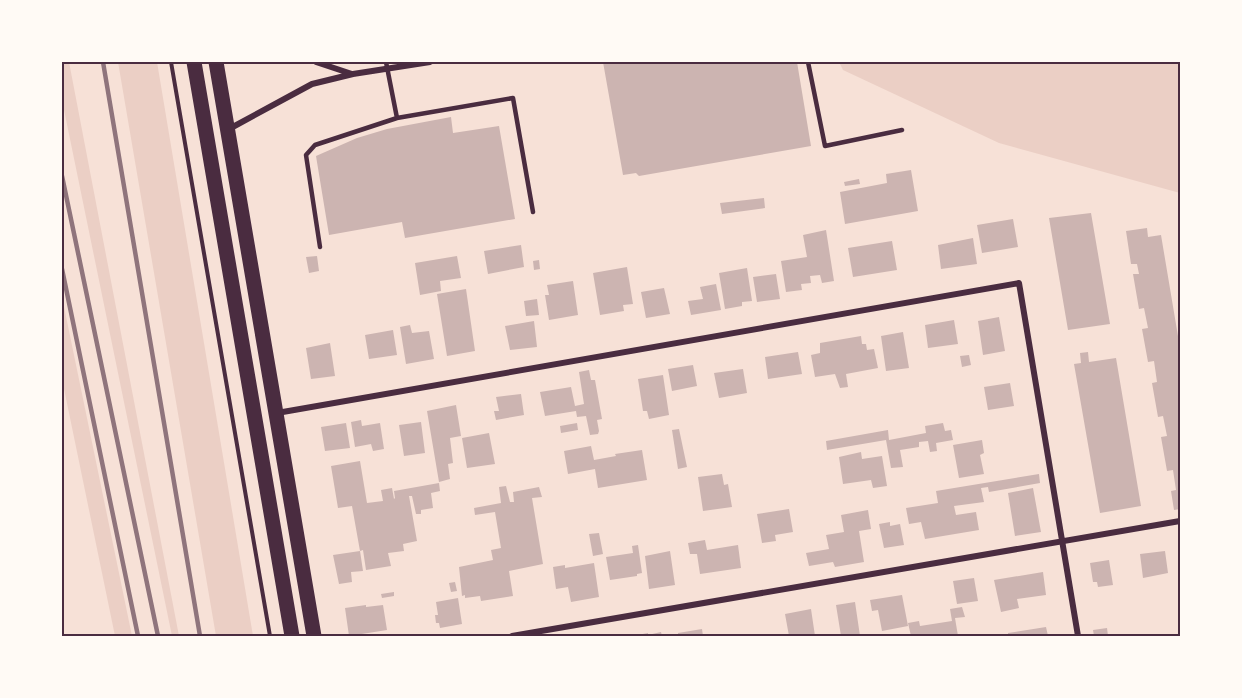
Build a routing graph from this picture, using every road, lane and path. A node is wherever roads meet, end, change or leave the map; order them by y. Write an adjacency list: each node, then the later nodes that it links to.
1 (171, 62): 18 (path)
2 (194, 62): 19 (main road)
3 (216, 62): 11 (main road)
4 (316, 62): 9 (street)
5 (430, 62): 7 (street)
6 (808, 62): 12 (lane)
7 (416, 63): 8 (street)
8 (387, 65): 9 (street); 10 (lane)
9 (353, 74): 11 (street)
10 (397, 118): 13 (lane); 14 (lane)
11 (228, 129): 15 (main road)
12 (902, 130)
13 (533, 212)
14 (320, 247)
15 (276, 413): 17 (street); 20 (main road)
16 (1180, 521): 17 (street)
17 (1062, 542): 21 (street); 22 (street)
18 (270, 636)
19 (292, 636)
20 (314, 636)
21 (512, 636)
22 (1078, 636)

